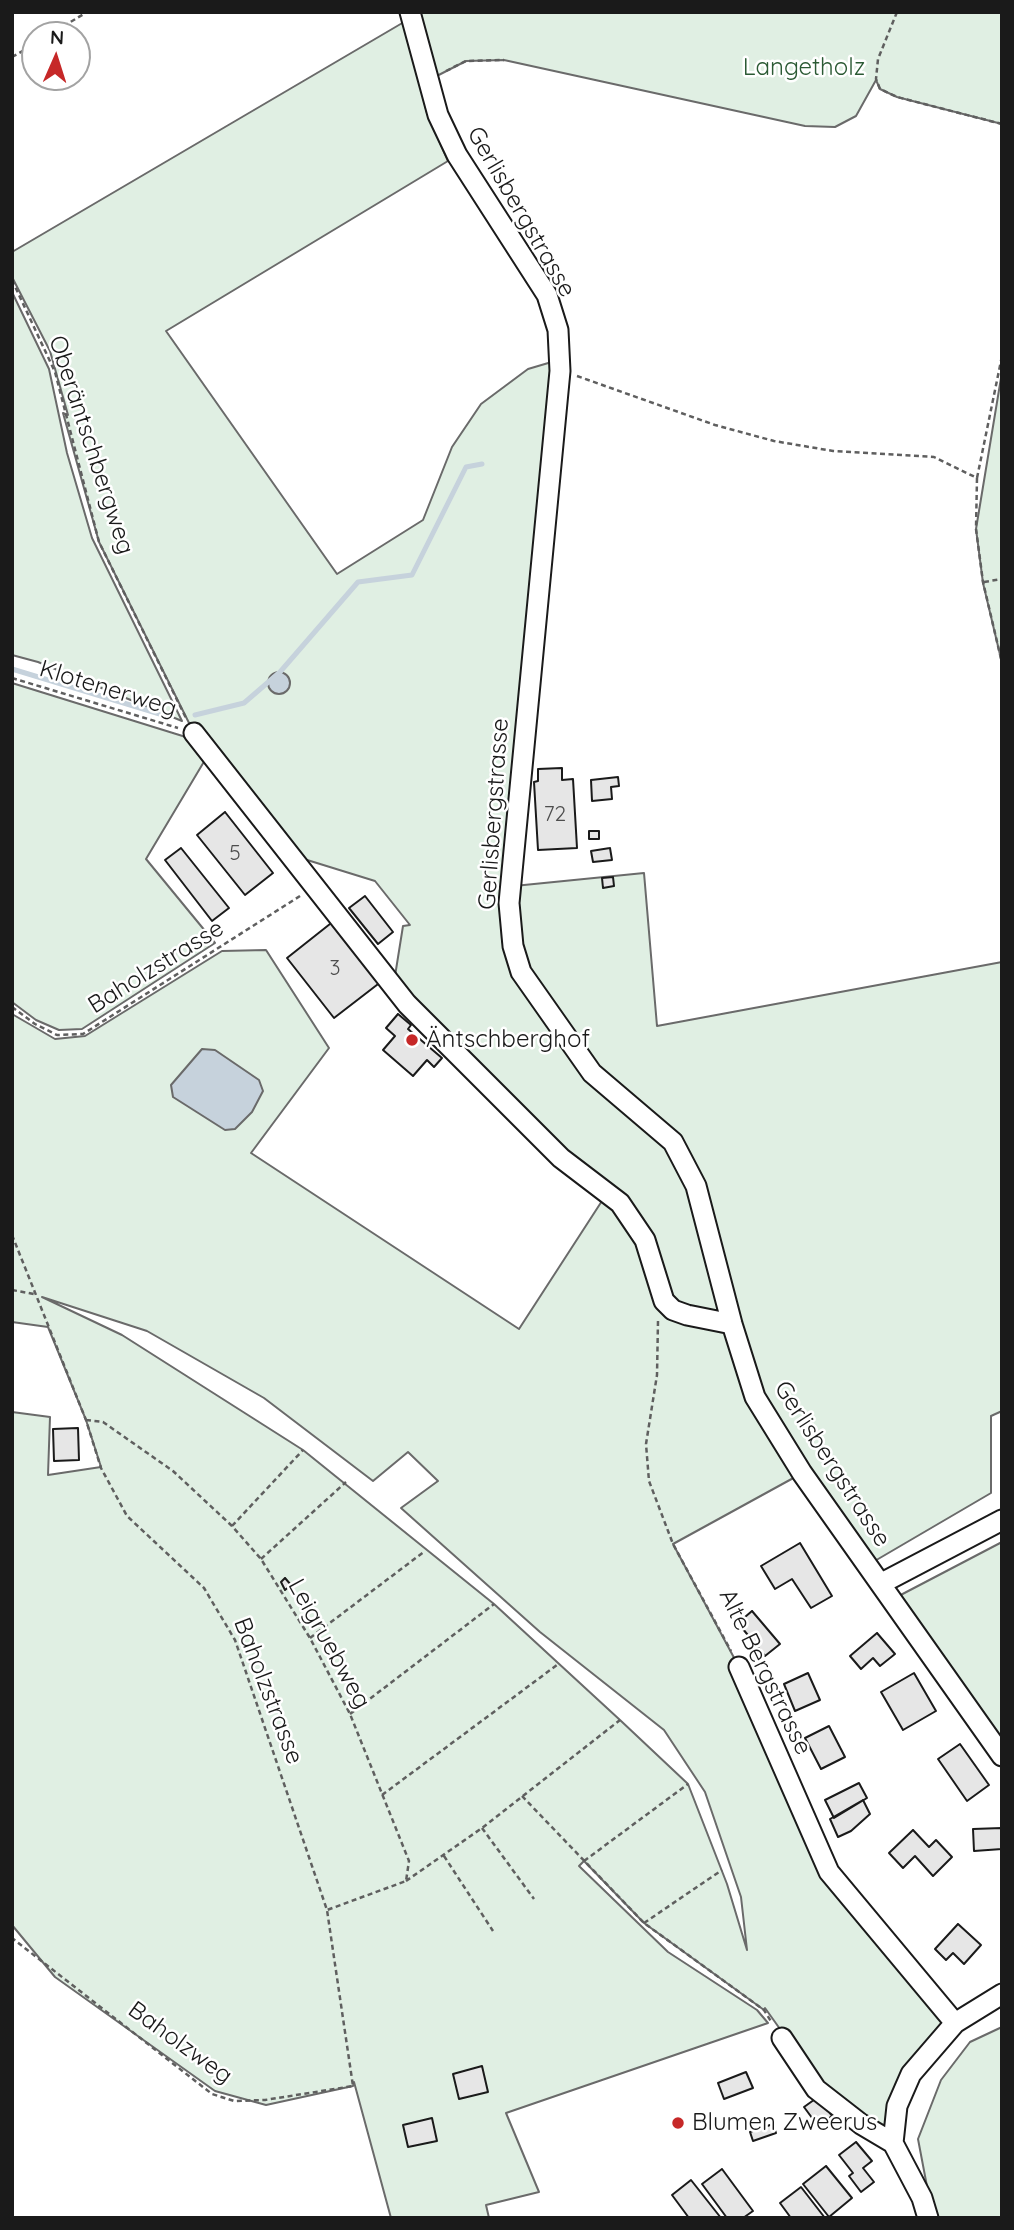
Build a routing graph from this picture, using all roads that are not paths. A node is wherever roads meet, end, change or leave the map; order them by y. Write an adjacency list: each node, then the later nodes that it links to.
1 (410, 12): 3 (street, Gerlisbergstrasse)
2 (194, 733): 3 (street)
3 (732, 1324): 5 (street, Gerlisbergstrasse)
4 (1002, 1520): 5 (street)
5 (882, 1583): 7 (street, Gerlisbergstrasse)
6 (740, 1667): 9 (street, Alte Bergstrasse)
7 (1002, 1756)
8 (1002, 1994): 9 (street)
9 (955, 2023): 11 (street)
10 (782, 2038): 11 (street)
11 (893, 2143): 12 (street)
12 (928, 2218)

